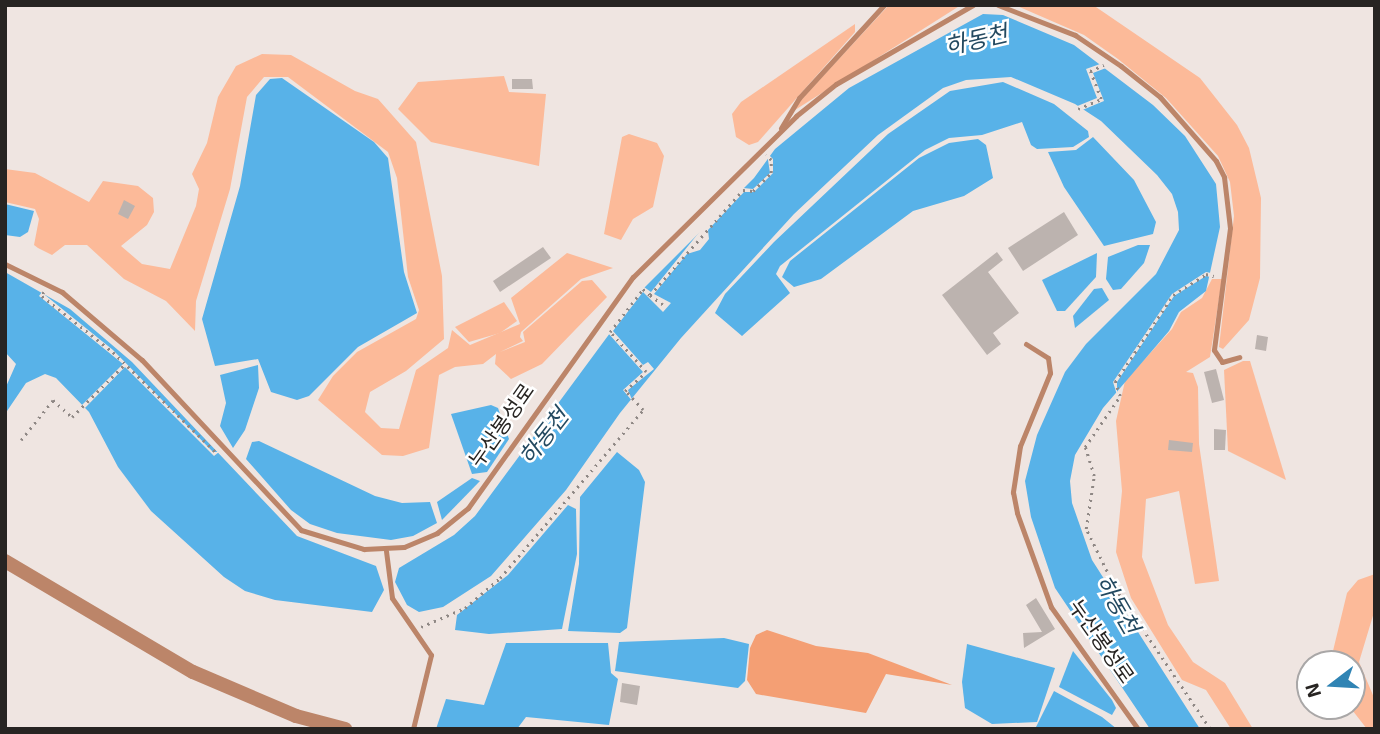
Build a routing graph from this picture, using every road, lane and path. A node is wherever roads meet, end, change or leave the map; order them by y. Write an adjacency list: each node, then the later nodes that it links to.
1 (884, 5): 6 (lane)
2 (973, 5): 6 (lane)
3 (998, 5): 4 (lane)
4 (1114, 61): 5 (path); 14 (lane)
5 (1078, 109)
6 (778, 134): 7 (lane, 누산봉성로)
7 (761, 151): 11 (path); 18 (lane, 누산봉성로)
8 (5, 264): 18 (lane)
9 (1217, 276): 24 (path)
10 (47, 288): 15 (path)
11 (650, 295): 12 (path); 20 (path)
12 (665, 306)
13 (1026, 344): 23 (lane, 누산봉성로)
14 (1239, 357)
15 (125, 364): 16 (path); 17 (path)
16 (21, 440)
17 (218, 451)
18 (386, 551): 20 (lane)
19 (5, 561): 21 (street)
20 (416, 628): 22 (lane)
21 (345, 729)
22 (413, 729)
23 (1138, 729)
24 (1210, 729)

